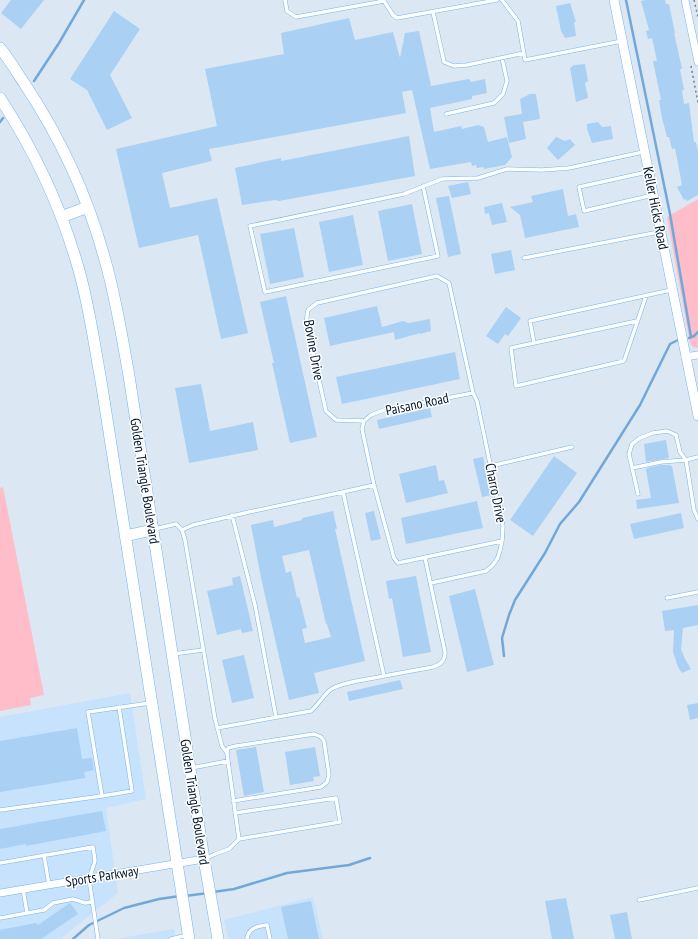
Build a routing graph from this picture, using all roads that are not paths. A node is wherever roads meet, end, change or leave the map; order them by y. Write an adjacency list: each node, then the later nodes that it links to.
1 (284, 0): 6 (lane)
2 (497, 0): 7 (lane)
3 (502, 0): 10 (lane)
4 (614, 0): 8 (street, Keller Hicks Road)
5 (685, 0): 12 (street)
6 (384, 1): 7 (lane)
7 (433, 12): 11 (lane)
8 (622, 41): 10 (lane); 15 (street, Keller Hicks Road)
9 (0, 48): 19 (main road, Golden Triangle Boulevard)
10 (524, 53): 11 (lane)
11 (502, 58): 14 (lane)
12 (698, 62)
13 (0, 98): 20 (main road, Golden Triangle Boulevard)
14 (446, 114)
15 (644, 152): 16 (street, Keller Hicks Road); 17 (lane)
16 (648, 172): 18 (street, Keller Hicks Road); 18 (lane)
17 (423, 186): 17 (lane)
18 (653, 195): 21 (street, Keller Hicks Road)
19 (88, 207): 20 (main road); 42 (main road, Golden Triangle Boulevard)
20 (62, 217): 44 (main road, Golden Triangle Boulevard)
21 (660, 232): 22 (lane); 23 (street, Keller Hicks Road)
22 (524, 258)
23 (672, 290): 24 (lane); 28 (street, Keller Hicks Road)
24 (646, 296): 25 (lane); 26 (lane)
25 (637, 321): 26 (lane); 26 (lane)
26 (534, 343)
27 (698, 355): 28 (street)
28 (685, 357): 30 (street, Keller Hicks Road)
29 (473, 393): 31 (lane, Paisano Road); 31 (lane, Bovine Drive); 35 (lane, Charro Drive)
30 (698, 416)
31 (364, 421): 37 (lane)
32 (572, 447): 35 (lane)
33 (698, 457): 34 (lane)
34 (686, 460): 36 (lane); 36 (lane); 41 (lane)
35 (491, 466): 45 (lane, Charro Drive)
36 (632, 468): 39 (lane)
37 (374, 485): 38 (lane); 46 (lane)
38 (344, 492): 40 (lane); 52 (lane)
39 (638, 494)
40 (232, 515): 43 (lane); 55 (lane)
41 (698, 519)
42 (152, 530): 43 (lane); 44 (main road); 51 (main road, Golden Triangle Boulevard)
43 (182, 530): 50 (lane)
44 (125, 536): 53 (main road, Golden Triangle Boulevard)
45 (502, 541): 46 (lane, Charro Drive); 47 (lane)
46 (425, 558): 47 (lane)
47 (431, 583): 52 (lane)
48 (698, 592): 49 (lane)
49 (667, 598)
50 (203, 650): 51 (lane); 56 (lane)
51 (172, 654): 59 (main road, Golden Triangle Boulevard)
52 (384, 676): 55 (lane)
53 (152, 702): 54 (lane); 68 (main road, Golden Triangle Boulevard)
54 (119, 707): 60 (lane); 60 (lane)
55 (276, 717): 56 (lane)
56 (217, 728): 57 (lane)
57 (227, 753): 58 (lane); 61 (lane)
58 (228, 762): 59 (lane); 61 (lane)
59 (190, 768): 66 (main road, Golden Triangle Boulevard)
60 (102, 796): 62 (lane)
61 (233, 801): 63 (lane)
62 (0, 810)
63 (235, 813): 64 (lane); 64 (lane)
64 (239, 839): 66 (lane)
65 (44, 855): 67 (lane); 69 (lane); 70 (lane)
66 (204, 860): 68 (street, Sports Parkway); 78 (main road, Golden Triangle Boulevard)
67 (0, 863)
68 (177, 864): 69 (street, Sports Parkway); 79 (main road, Golden Triangle Boulevard)
69 (89, 878): 70 (street, Sports Parkway); 75 (lane)
70 (49, 885): 72 (street, Sports Parkway)
71 (698, 888): 74 (lane)
72 (22, 890): 73 (street, Sports Parkway); 76 (lane)
73 (0, 893)
74 (639, 900)
75 (92, 902): 76 (lane); 80 (lane)
76 (27, 913): 77 (lane)
77 (0, 918)
78 (217, 934)
79 (189, 937): 81 (lane)
80 (98, 939)
81 (171, 939)
82 (247, 939): 83 (lane)
83 (270, 939)

